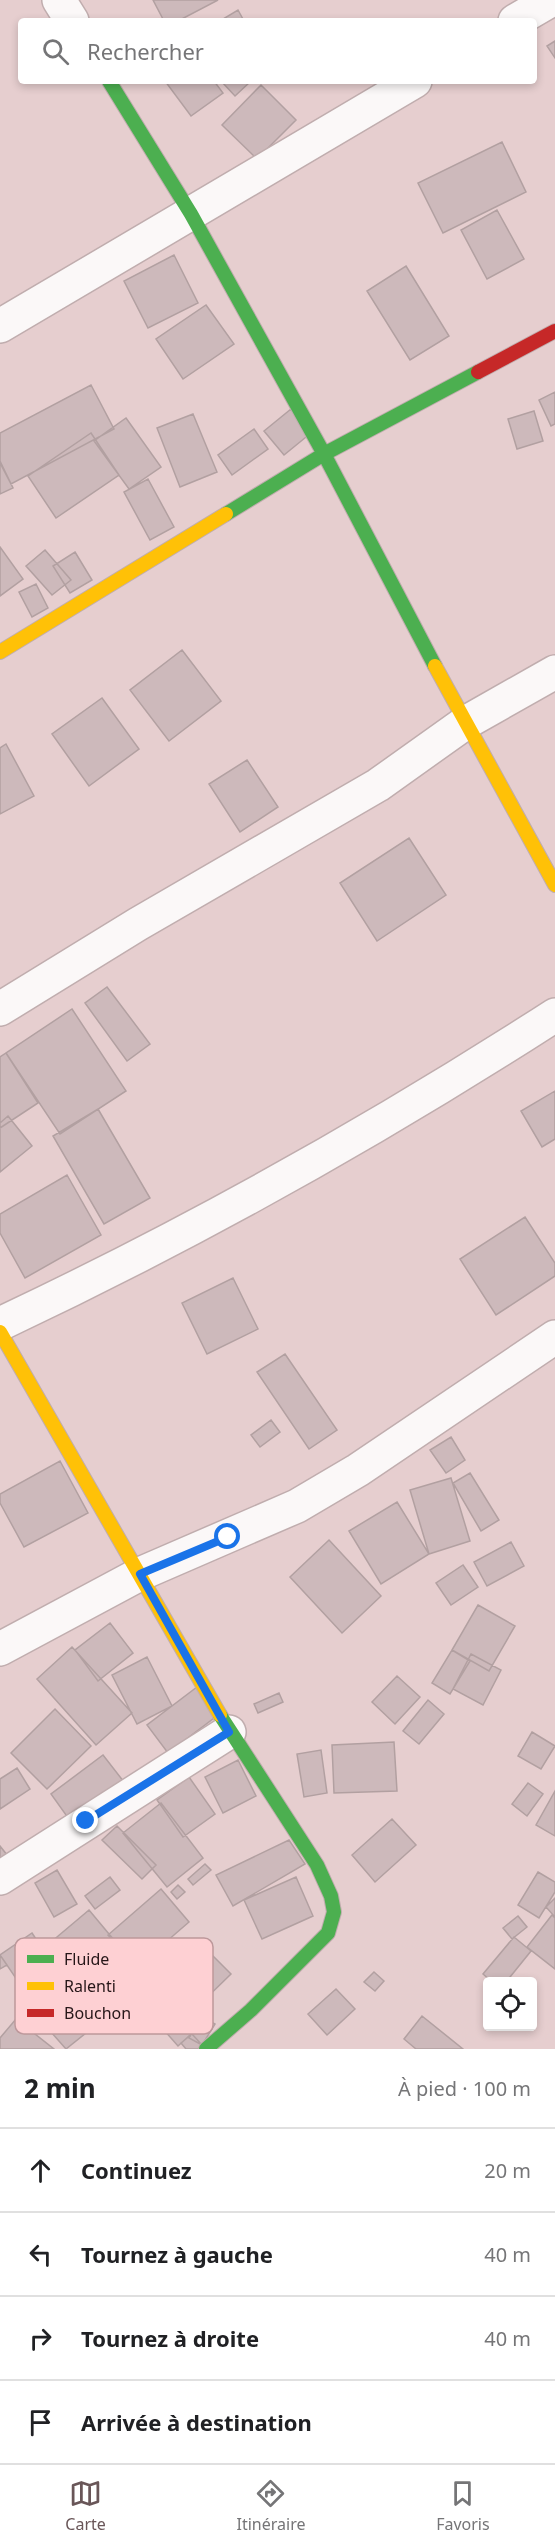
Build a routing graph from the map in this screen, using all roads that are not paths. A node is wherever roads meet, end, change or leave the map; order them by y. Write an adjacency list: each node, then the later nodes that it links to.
1 (59, 0): 3 (street)
2 (551, 0): 4 (street)
3 (70, 18)
4 (520, 18)
5 (111, 84): 7 (street)
6 (410, 84): 7 (street)
7 (191, 214): 8 (street); 10 (street)
8 (0, 326)
9 (555, 331): 10 (street)
10 (324, 454): 11 (street); 13 (street)
11 (0, 652)
12 (555, 672): 13 (street)
13 (465, 723): 14 (street); 15 (street)
14 (555, 885)
15 (0, 1009)
16 (555, 1015): 17 (street)
17 (0, 1324)
18 (0, 1332): 20 (street)
19 (555, 1337): 20 (street)
20 (140, 1574): 21 (street); 22 (street)
21 (0, 1649)
22 (229, 1732): 23 (street); 24 (street)
23 (0, 1878)
24 (206, 2049)

